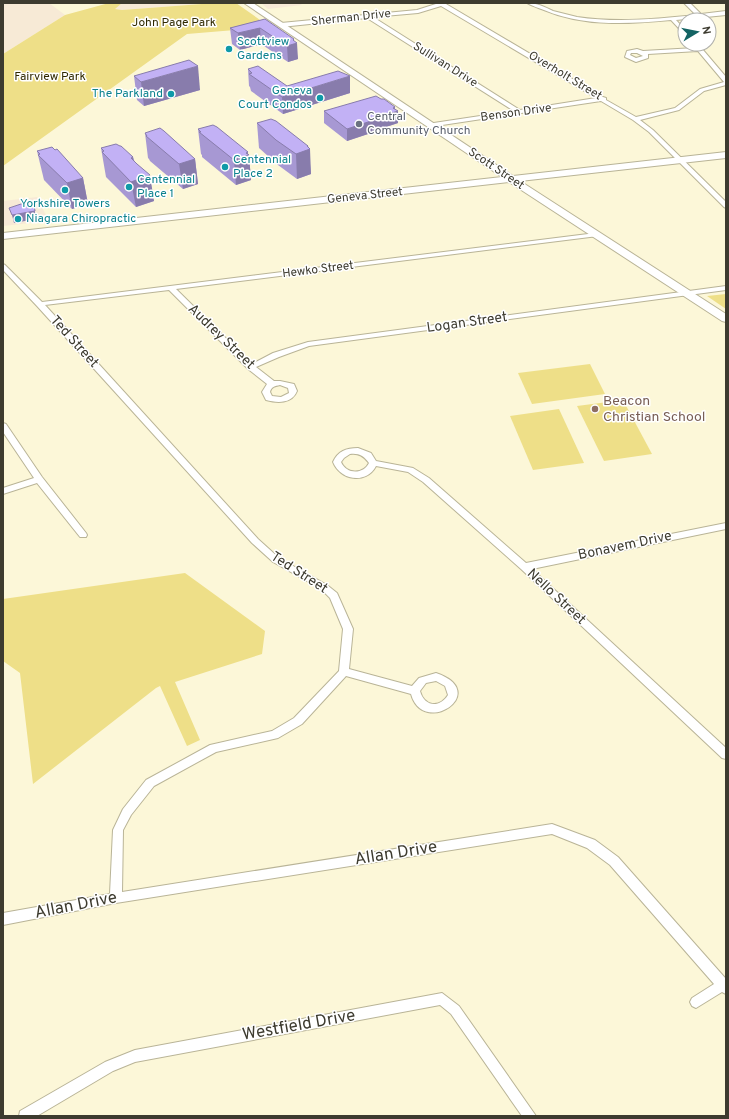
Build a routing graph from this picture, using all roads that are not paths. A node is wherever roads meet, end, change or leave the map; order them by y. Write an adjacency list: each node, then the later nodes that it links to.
1 (248, 3): 10 (main road, Scott Street)
2 (443, 3): 6 (street, Sherman Drive); 15 (street, Overholt Street)
3 (530, 3): 7 (street)
4 (687, 3): 5 (street)
5 (696, 12)
6 (369, 17): 10 (street, Sherman Drive); 16 (street, Sullivan Drive)
7 (672, 18): 8 (street); 9 (street)
8 (677, 18)
9 (677, 24)
10 (281, 25): 18 (main road, Scott Street)
11 (677, 49): 13 (street)
12 (702, 52): 14 (street)
13 (643, 53)
14 (726, 82): 17 (street)
15 (604, 99): 16 (street, Benson Drive); 17 (street, Overholt Street)
16 (520, 112): 18 (street, Benson Drive)
17 (635, 119): 20 (street, Overholt Street)
18 (429, 125): 21 (main road, Scott Street)
19 (726, 155): 20 (main road, Geneva Street)
20 (681, 160): 21 (main road, Geneva Street); 22 (street, Overholt Street)
21 (510, 180): 23 (main road, Scott Street); 24 (main road, Geneva Street)
22 (726, 206)
23 (596, 235): 26 (street, Hewko Street); 28 (main road, Scott Street)
24 (3, 236)
25 (3, 266): 29 (street, Ted Street)
26 (171, 288): 29 (street, Hewko Street); 31 (street, Audrey Street)
27 (726, 288): 28 (street, Logan Street)
28 (687, 294): 30 (main road, Scott Street); 31 (street, Logan Street)
29 (40, 304): 40 (street, Ted Street)
30 (726, 319)
31 (250, 367): 32 (street, Audrey Street)
32 (272, 384)
33 (3, 426): 35 (street)
34 (373, 463): 39 (street, Nello Street)
35 (39, 478): 36 (street); 38 (street)
36 (3, 491)
37 (726, 526): 39 (street, Bonavem Drive)
38 (83, 535)
39 (524, 567): 42 (street, Nello Street)
40 (344, 672): 41 (street); 43 (street)
41 (415, 691)
42 (726, 755)
43 (116, 898): 44 (street, Allan Drive); 45 (street, Allan Drive)
44 (3, 919)
45 (725, 986): 46 (street)
46 (696, 1002)
47 (25, 1116): 48 (street, Westfield Drive)
48 (530, 1116)

